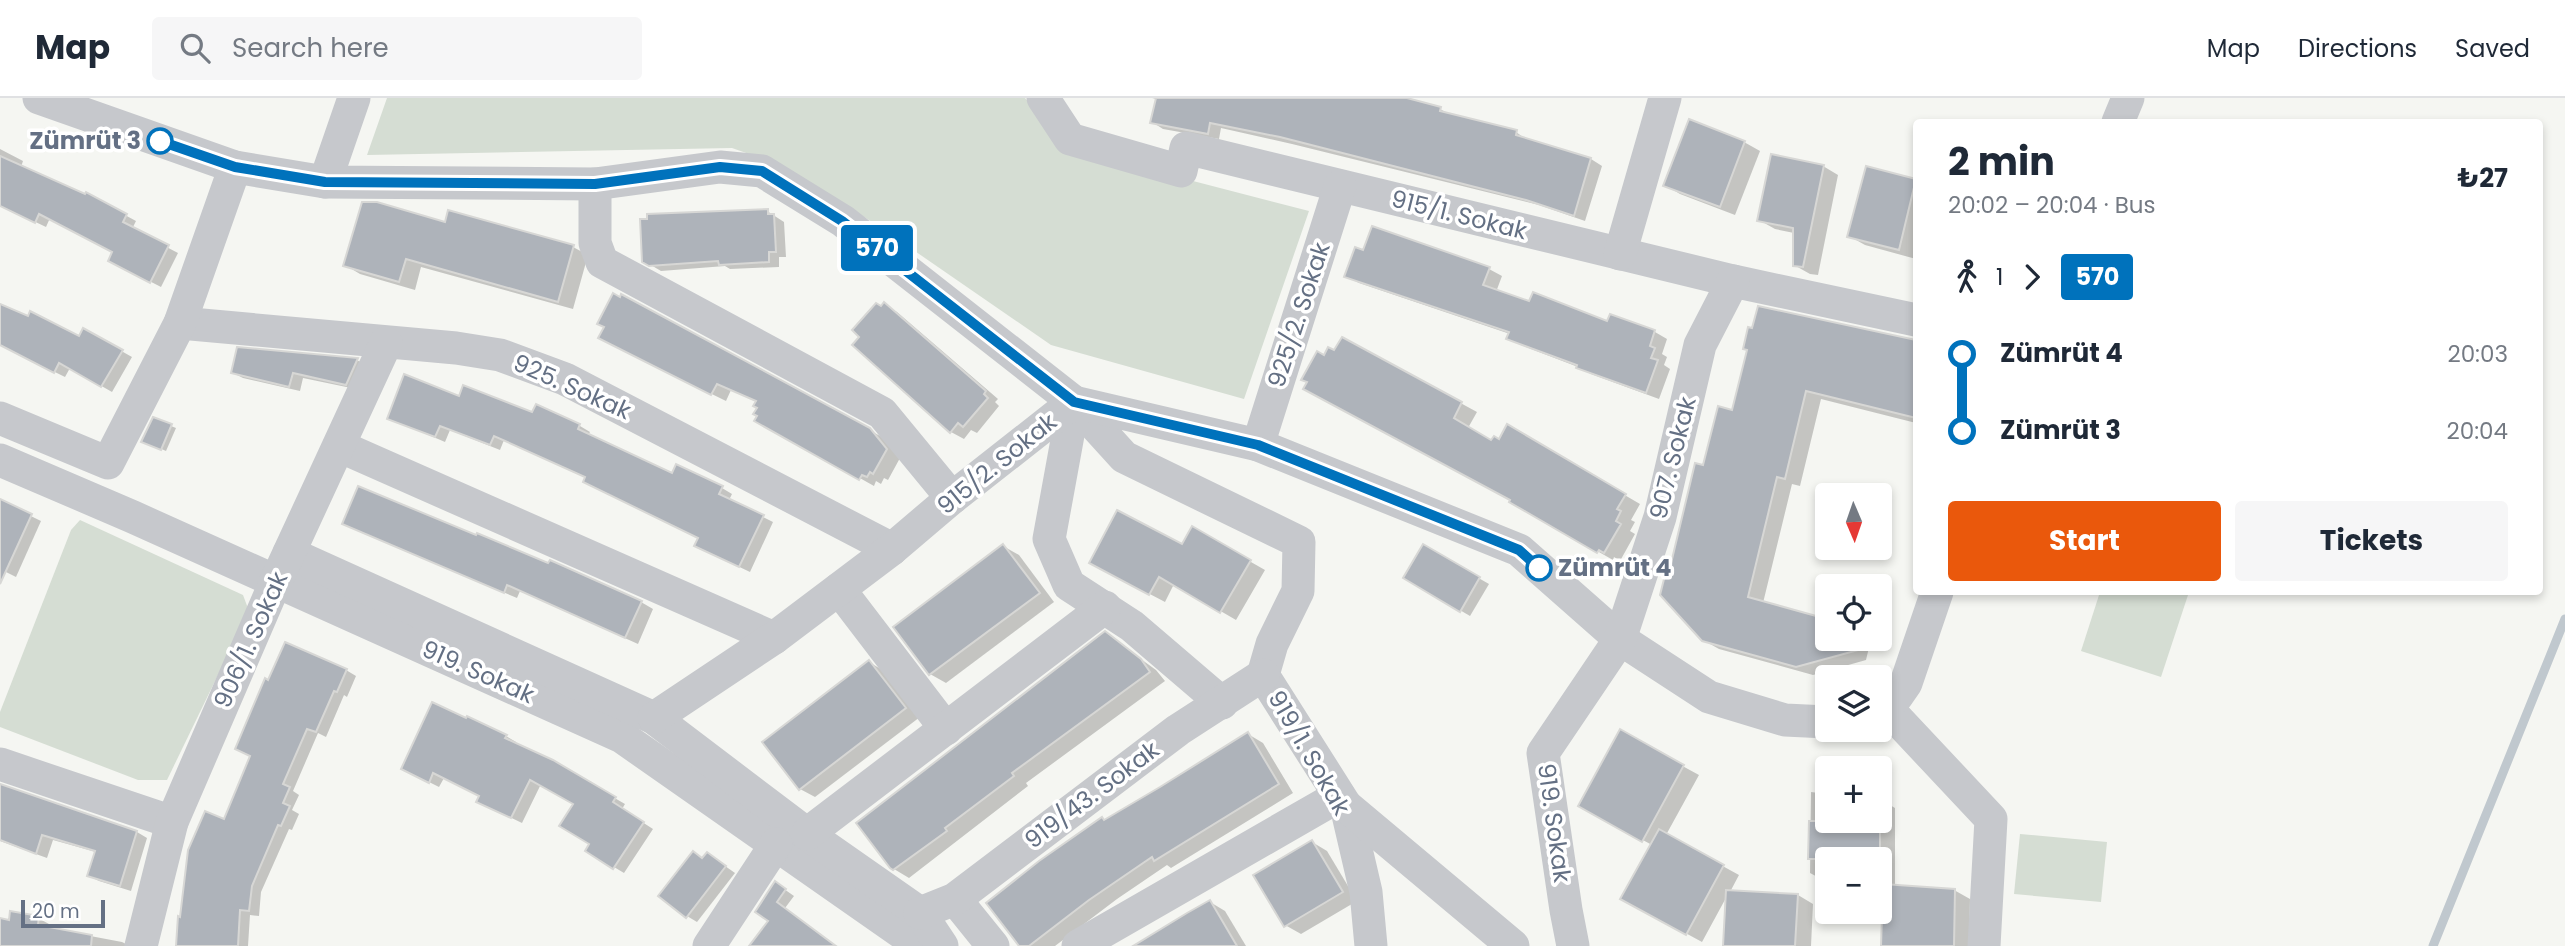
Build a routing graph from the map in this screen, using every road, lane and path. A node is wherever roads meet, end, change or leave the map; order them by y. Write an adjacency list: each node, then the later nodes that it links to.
1 (39, 98): 7 (street)
2 (354, 98): 8 (street)
3 (1043, 98): 10 (street, 915/1. Sokak)
4 (1665, 98): 11 (street)
5 (2128, 98): 6 (street)
6 (2119, 119)
7 (235, 167): 8 (street); 14 (street)
8 (325, 182): 9 (street)
9 (595, 184): 16 (street); 21 (street)
10 (1340, 186): 11 (street, 915/1. Sokak); 18 (street, 925/2. Sokak)
11 (1620, 254): 12 (street, 915/1. Sokak)
12 (1733, 281): 13 (street, 915/1. Sokak); 28 (street, 907. Sokak)
13 (1913, 319)
14 (180, 323): 15 (street, 925. Sokak); 17 (street)
15 (386, 342): 19 (street, 906/1. Sokak); 22 (street, 925. Sokak)
16 (1074, 402): 18 (street, 915/2. Sokak); 21 (street, 915/2. Sokak); 26 (street); 29 (street, 919/1. Sokak)
17 (0, 418)
18 (1258, 445): 28 (street, 915/2. Sokak)
19 (339, 446): 23 (street, 906/1. Sokak); 27 (street)
20 (0, 460): 23 (street, 919. Sokak)
21 (953, 498): 22 (street, 915/2. Sokak)
22 (892, 549): 24 (street, 915/2. Sokak)
23 (282, 567): 33 (street, 919. Sokak); 38 (street, 906/1. Sokak); 40 (street, 919. Sokak)
24 (839, 589): 27 (street, 915/2. Sokak); 35 (street)
25 (1936, 595): 30 (street)
26 (1105, 607): 32 (street); 35 (street)
27 (774, 638): 33 (street, 915/2. Sokak)
28 (1620, 639): 34 (street, 915/2. Sokak); 51 (street, 919. Sokak)
29 (1263, 675): 32 (street, 919/43. Sokak); 37 (street, 919/1. Sokak)
30 (1892, 694)
31 (1892, 701): 52 (street)
32 (1222, 703): 41 (street, 919/43. Sokak)
33 (654, 718): 39 (street, 919. Sokak)
34 (1815, 721)
35 (946, 729): 39 (street)
36 (0, 764): 38 (street)
37 (1342, 801): 48 (street); 49 (street, 919/1. Sokak); 50 (street)
38 (172, 822): 43 (street, 906/1. Sokak)
39 (807, 834): 42 (street, 919. Sokak)
40 (776, 845): 44 (street); 45 (street, 919. Sokak)
41 (955, 899): 42 (street, 919/43. Sokak); 47 (street)
42 (920, 913): 46 (street, 919. Sokak)
43 (141, 946)
44 (709, 946)
45 (920, 946)
46 (942, 946)
47 (993, 946)
48 (1078, 946)
49 (1371, 946)
50 (1513, 946)
51 (1573, 946)
52 (1984, 946)

